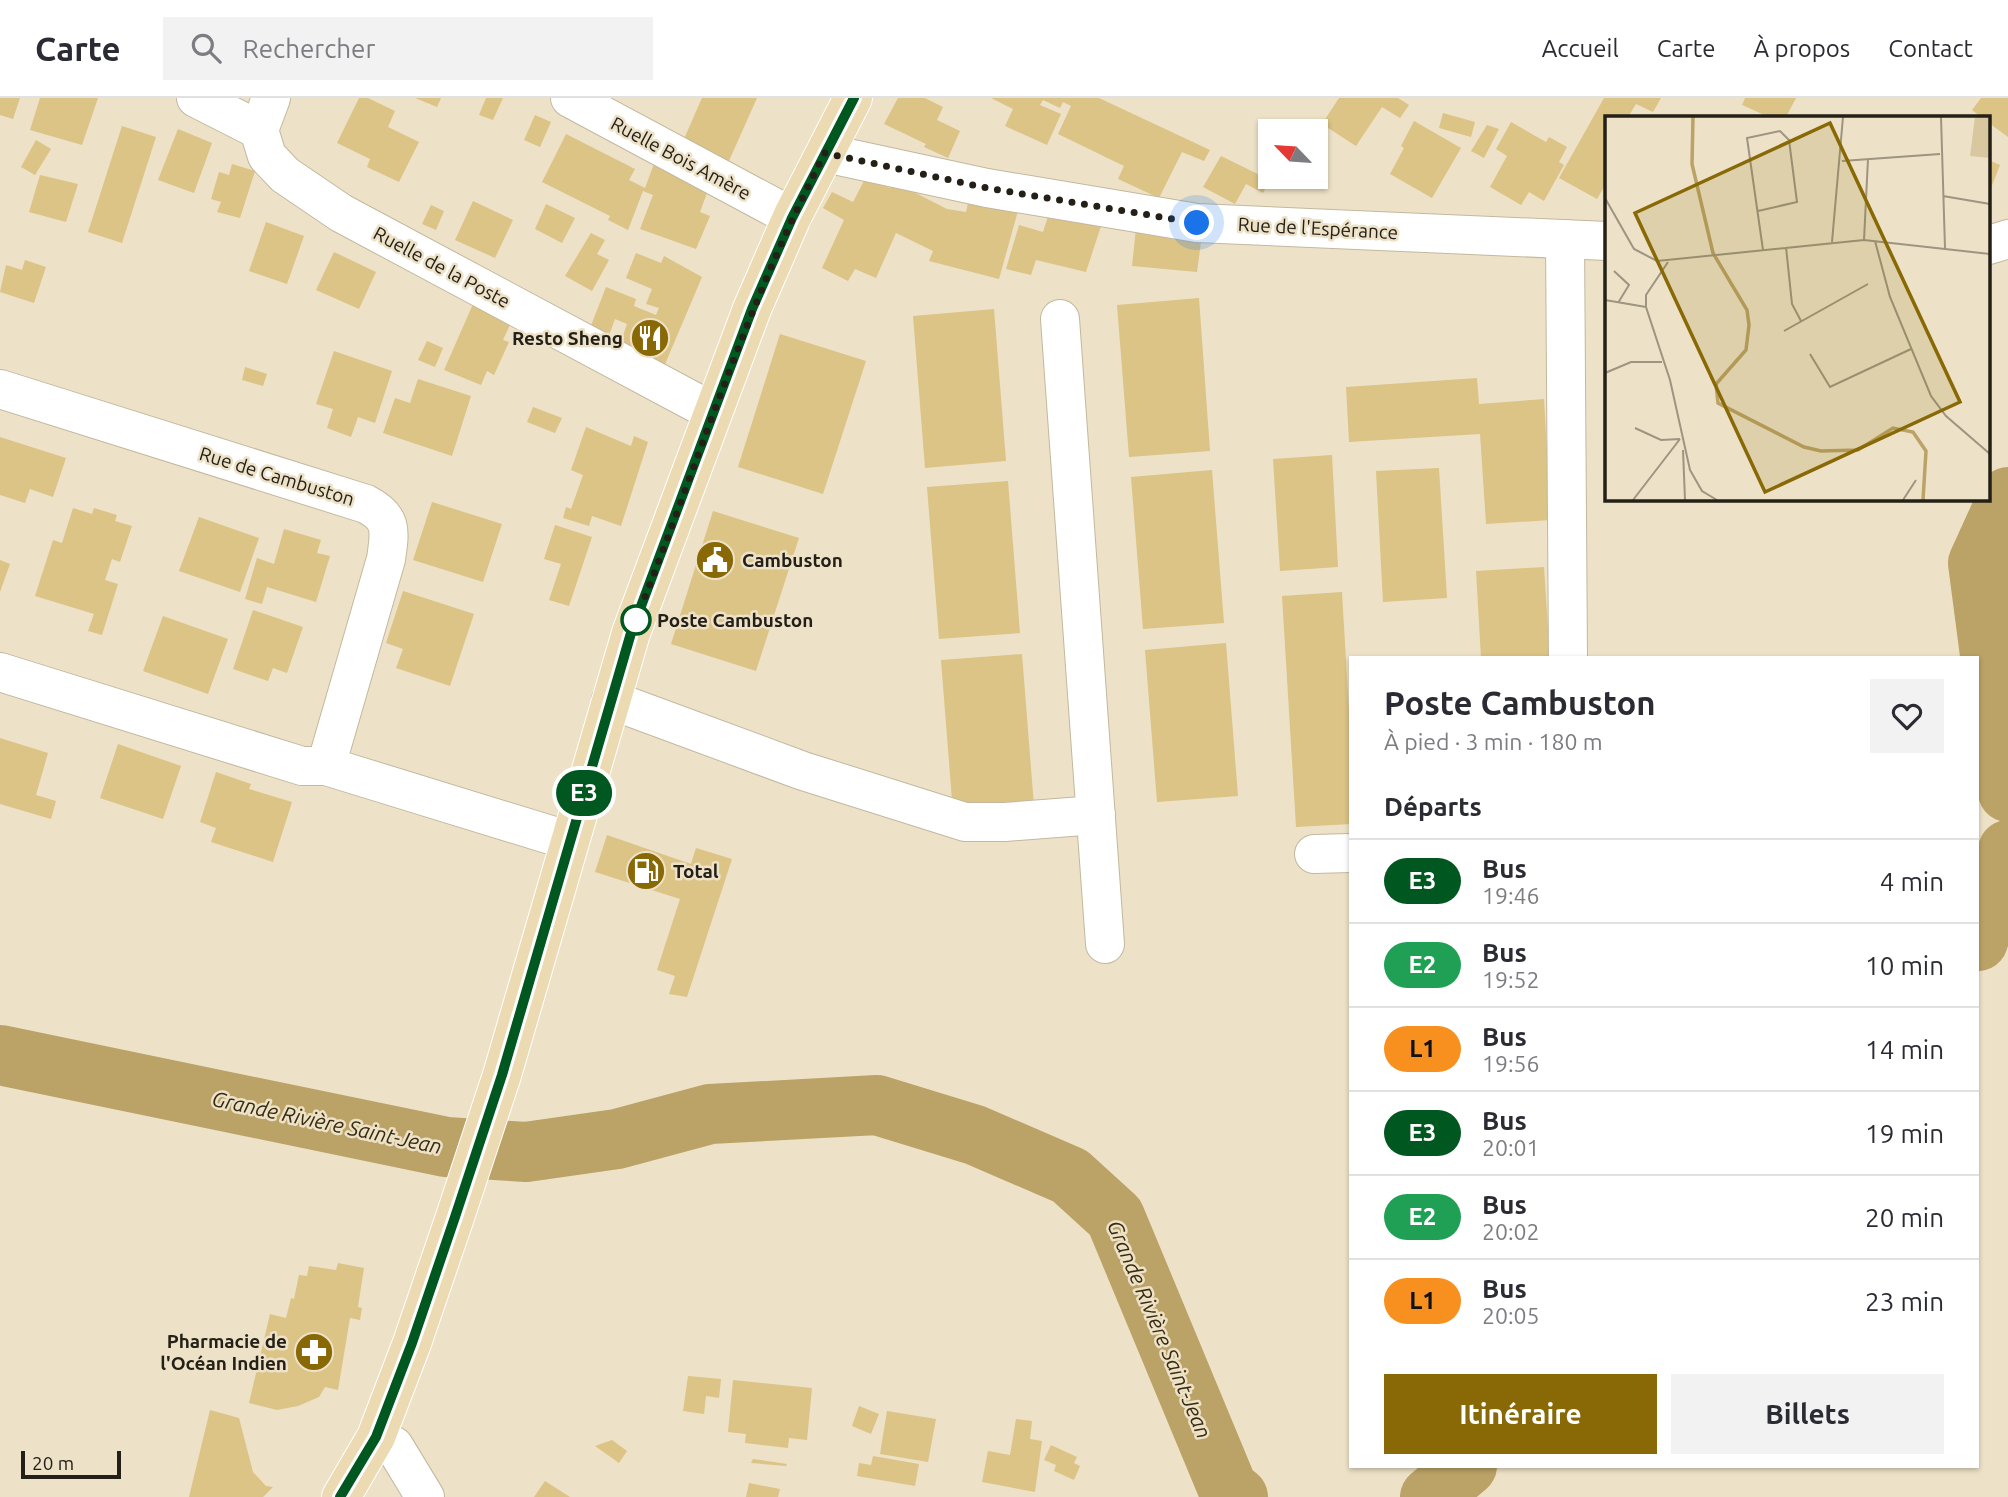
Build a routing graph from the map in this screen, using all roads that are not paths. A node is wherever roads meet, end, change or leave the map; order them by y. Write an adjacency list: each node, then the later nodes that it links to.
1 (196, 98): 4 (street, Ruelle de la Poste)
2 (570, 98): 6 (street, Ruelle Bois Amère)
3 (853, 98): 5 (main road)
4 (265, 114): 13 (street, Ruelle de la Poste)
5 (825, 153): 6 (main road); 7 (street, Rue de l'Espérance)
6 (792, 218): 13 (main road)
7 (1565, 239): 9 (street, Rue de l'Espérance); 14 (street)
8 (2008, 239): 10 (street)
9 (1605, 241)
10 (1990, 245)
11 (1060, 318): 18 (street)
12 (0, 388): 17 (street, Rue de Cambuston)
13 (713, 412): 16 (main road)
14 (1568, 656)
15 (0, 672): 17 (street)
16 (611, 700): 18 (street); 19 (main road)
17 (326, 766): 19 (street)
18 (1096, 815): 20 (street)
19 (570, 841): 21 (main road)
20 (1105, 944)
21 (376, 1437): 22 (main road); 23 (street)
22 (341, 1497)
23 (425, 1497)

